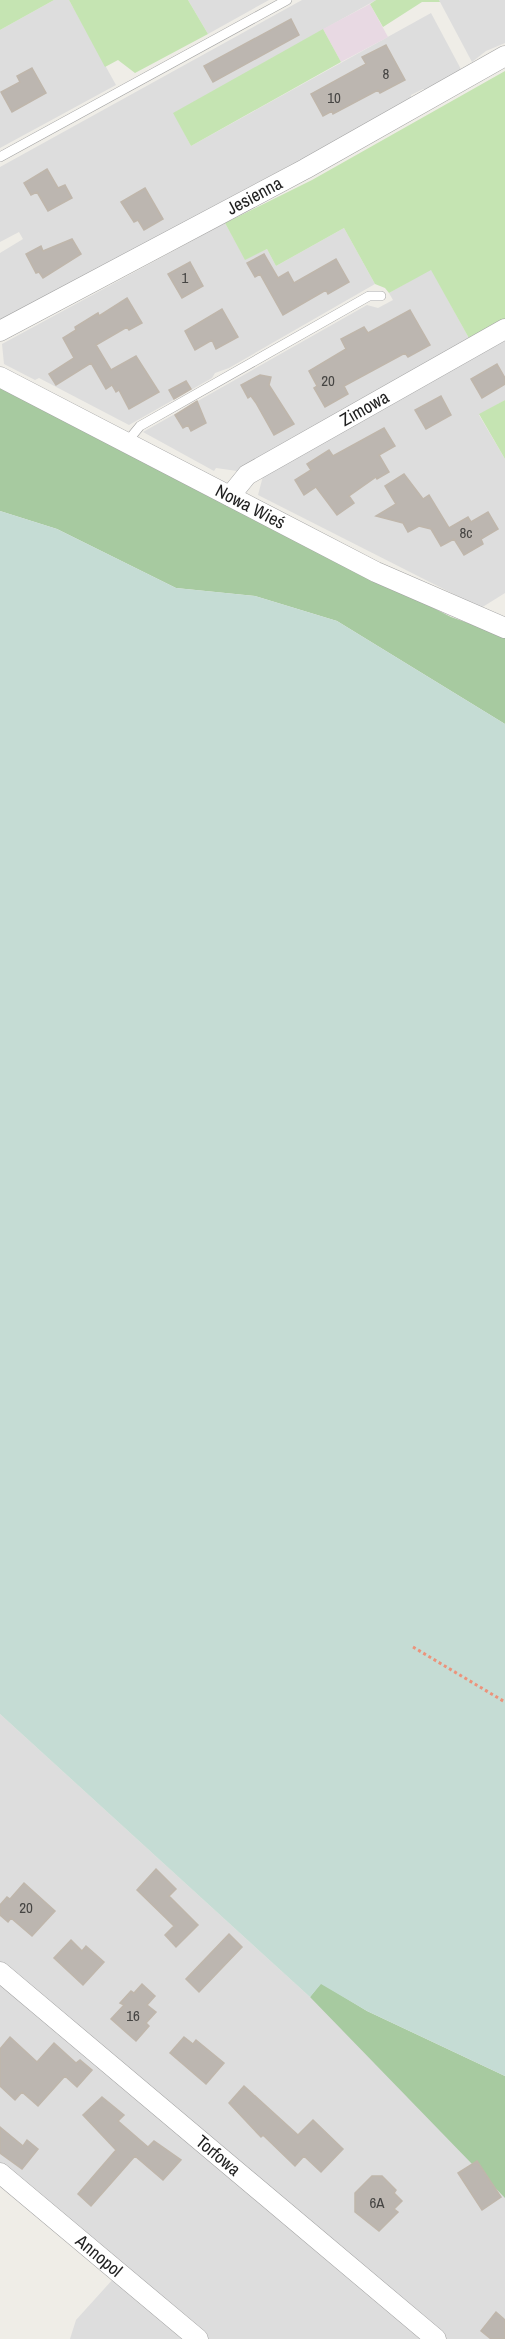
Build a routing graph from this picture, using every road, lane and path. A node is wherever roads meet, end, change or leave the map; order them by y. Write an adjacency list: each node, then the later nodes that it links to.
1 (287, 0): 3 (lane)
2 (505, 56): 6 (street, Jesienna)
3 (0, 157)
4 (381, 296): 8 (lane)
5 (505, 329): 9 (street, Zimowa)
6 (0, 331)
7 (0, 377): 8 (street, Nowa Wieś)
8 (126, 443): 9 (street, Nowa Wieś)
9 (230, 496): 10 (street, Nowa Wieś)
10 (505, 628)
11 (413, 1647): 12 (path)
12 (505, 1702)
13 (0, 1972): 16 (street, Torfowa)
14 (0, 2173): 15 (street, Annopol)
15 (198, 2339)
16 (436, 2339)

